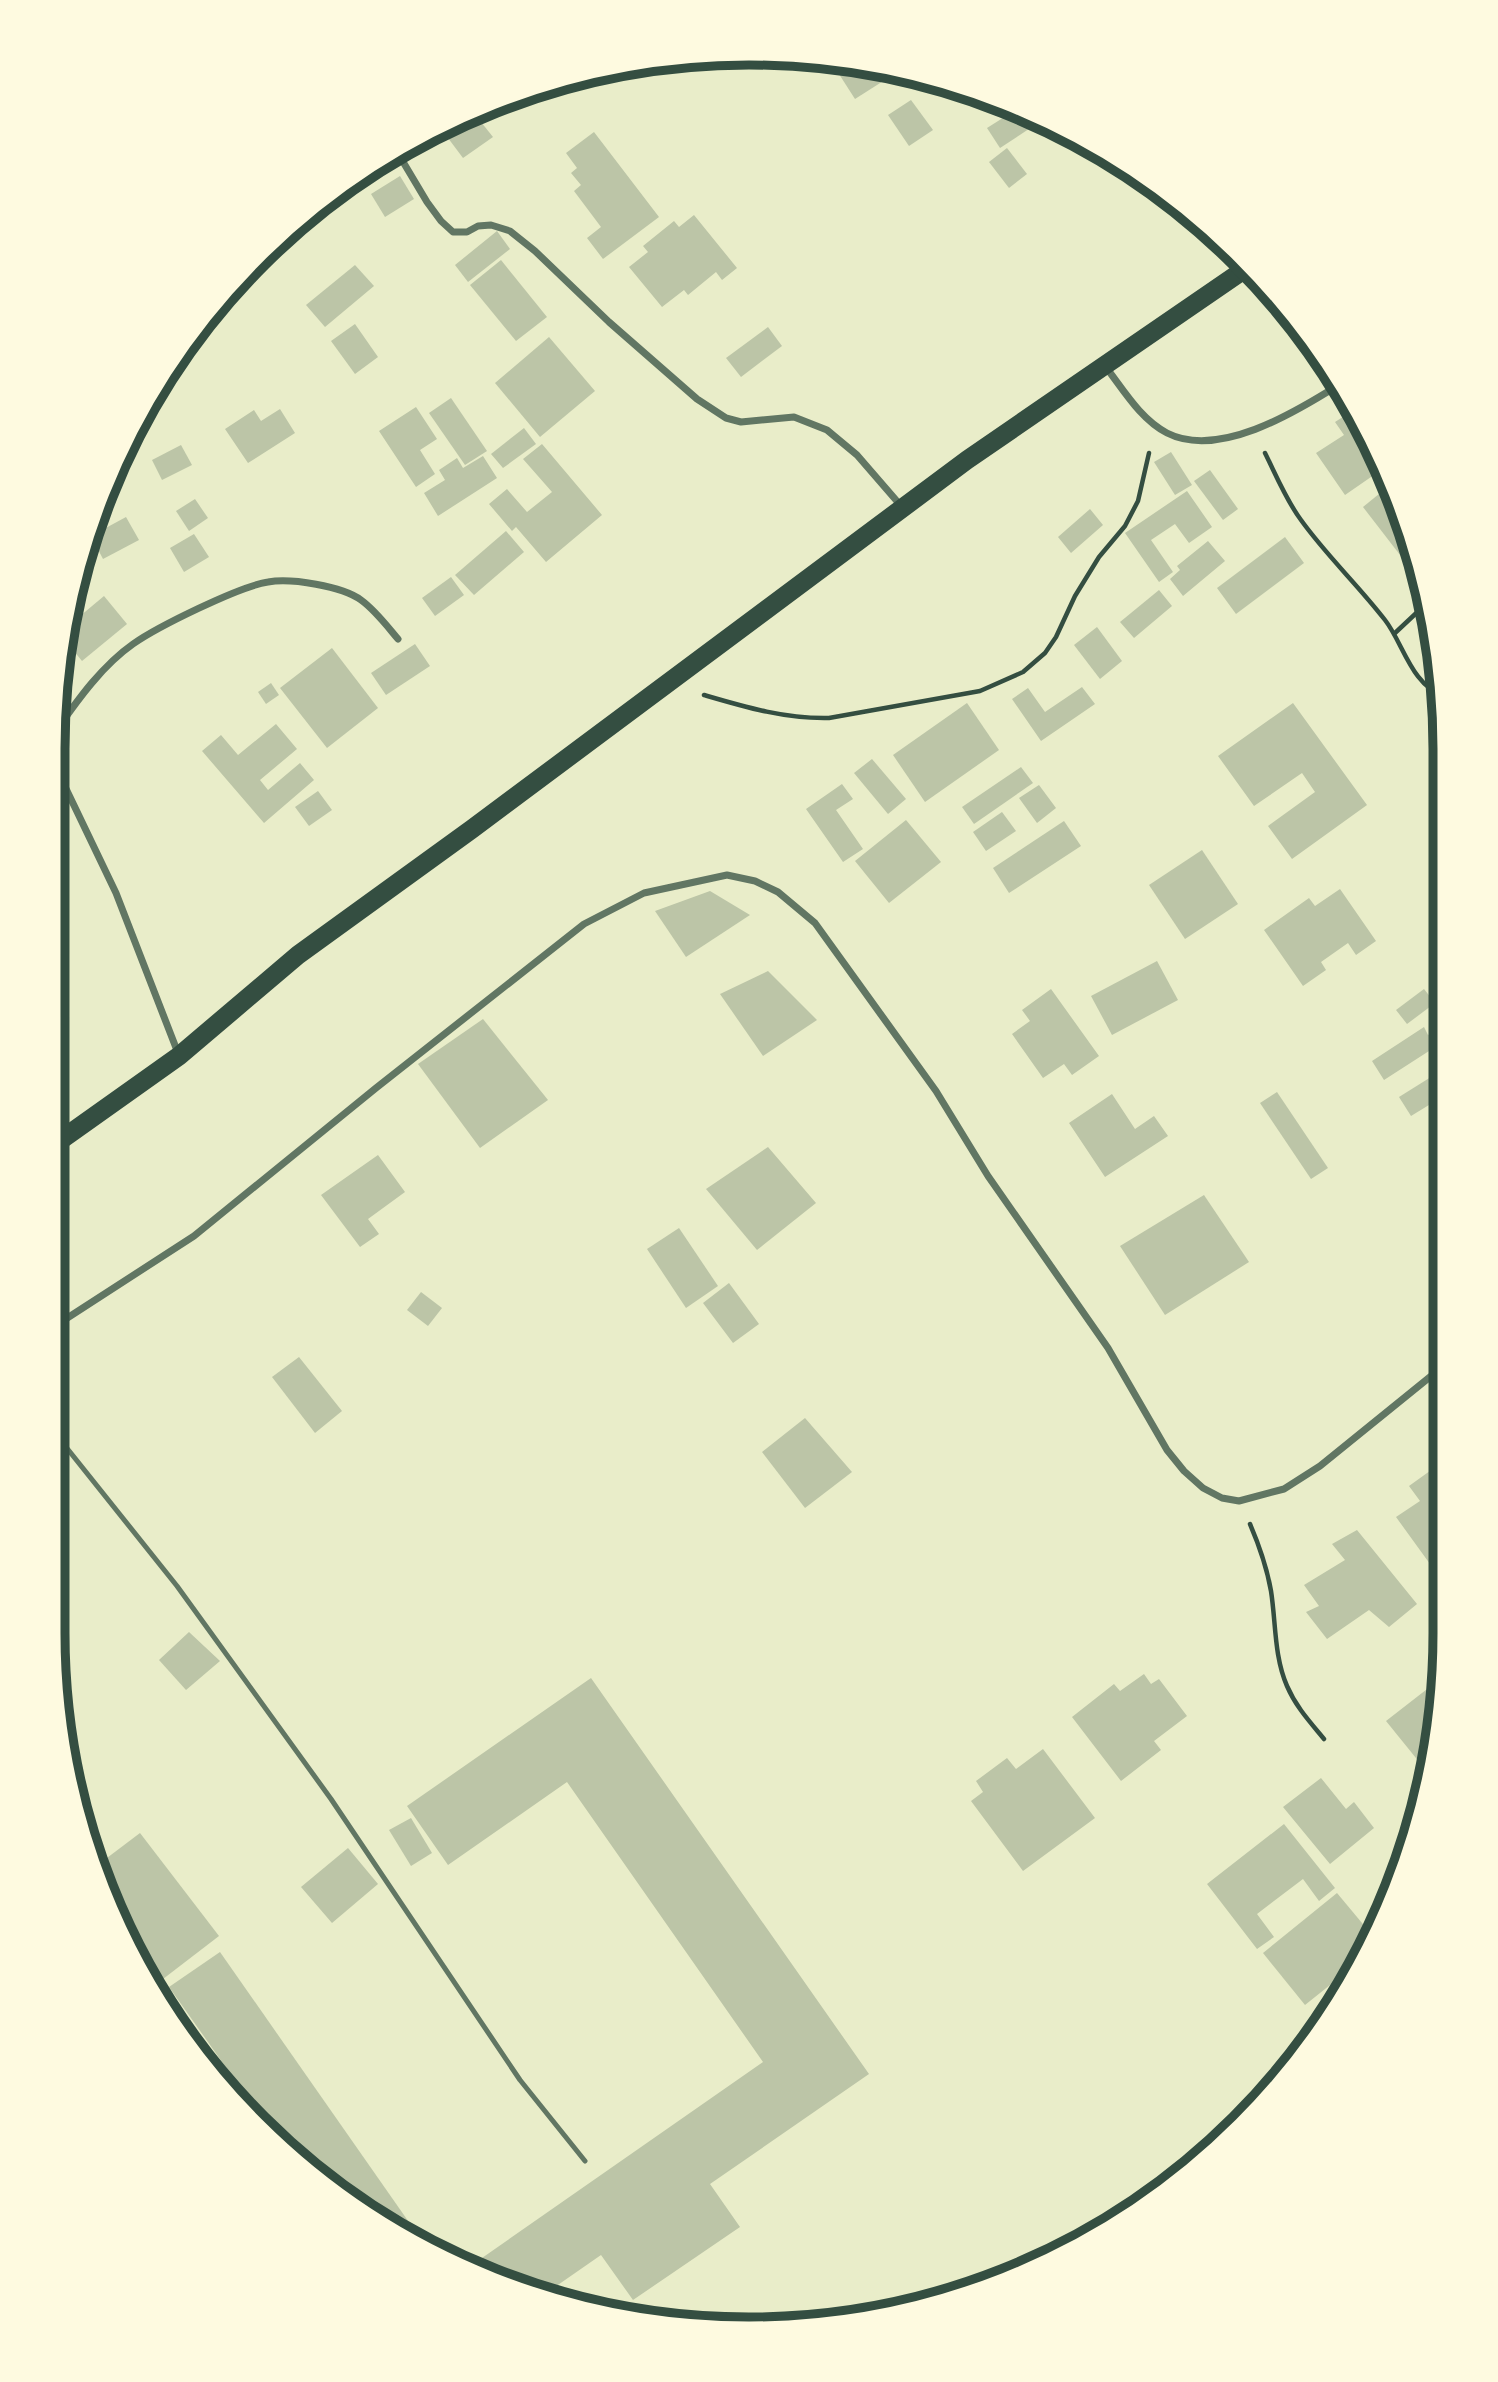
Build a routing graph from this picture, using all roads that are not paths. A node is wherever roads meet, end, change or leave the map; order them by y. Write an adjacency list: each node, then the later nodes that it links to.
1 (402, 159): 5 (street)
2 (1240, 273): 3 (highway)
3 (1104, 365): 4 (street); 5 (highway)
4 (1331, 390)
5 (903, 508): 9 (highway)
6 (398, 639): 7 (street)
7 (66, 719)
8 (65, 787): 9 (street)
9 (179, 1056): 10 (highway)
10 (65, 1137)
11 (65, 1319): 12 (street)
12 (1433, 1374)
13 (65, 1446): 14 (lane)
14 (585, 2161)

